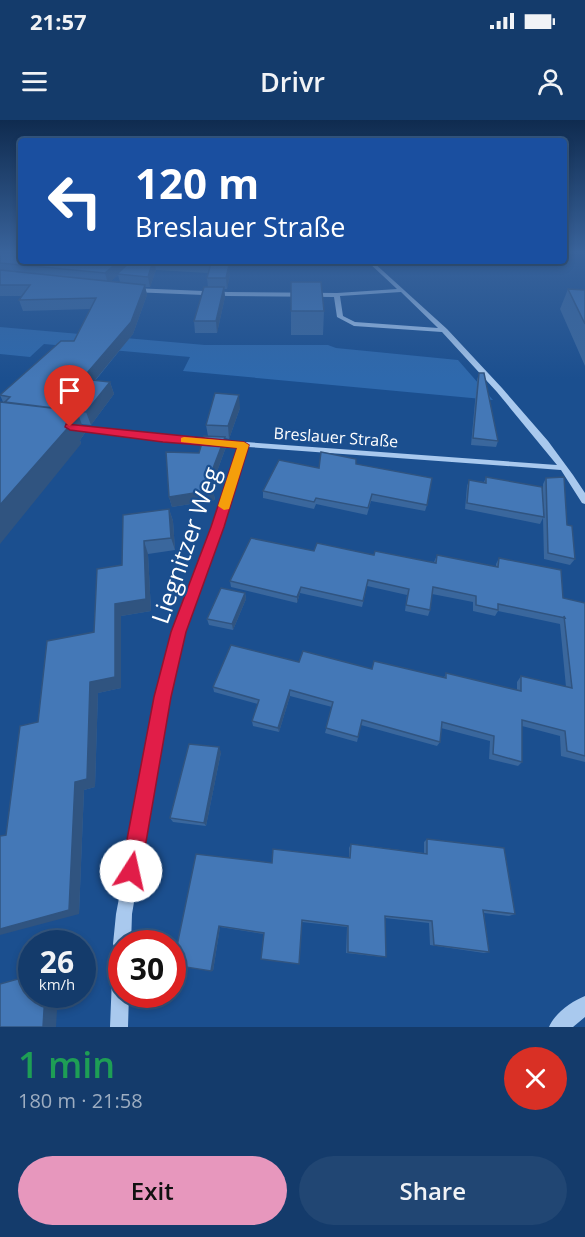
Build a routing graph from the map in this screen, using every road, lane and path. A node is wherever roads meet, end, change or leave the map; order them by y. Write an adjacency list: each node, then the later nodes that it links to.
1 (239, 294): 4 (street)
2 (346, 294): 4 (street)
3 (407, 294): 5 (street)
4 (337, 295): 5 (street)
5 (445, 330): 8 (street)
6 (58, 425): 7 (street, Breslauer Straße)
7 (244, 445): 8 (street, Breslauer Straße); 10 (street, Liegnitzer Weg)
8 (564, 468): 9 (street)
9 (585, 501)
10 (123, 930)
11 (585, 1005): 14 (street)
12 (120, 1008): 13 (street)
13 (119, 1027)
14 (558, 1027)

